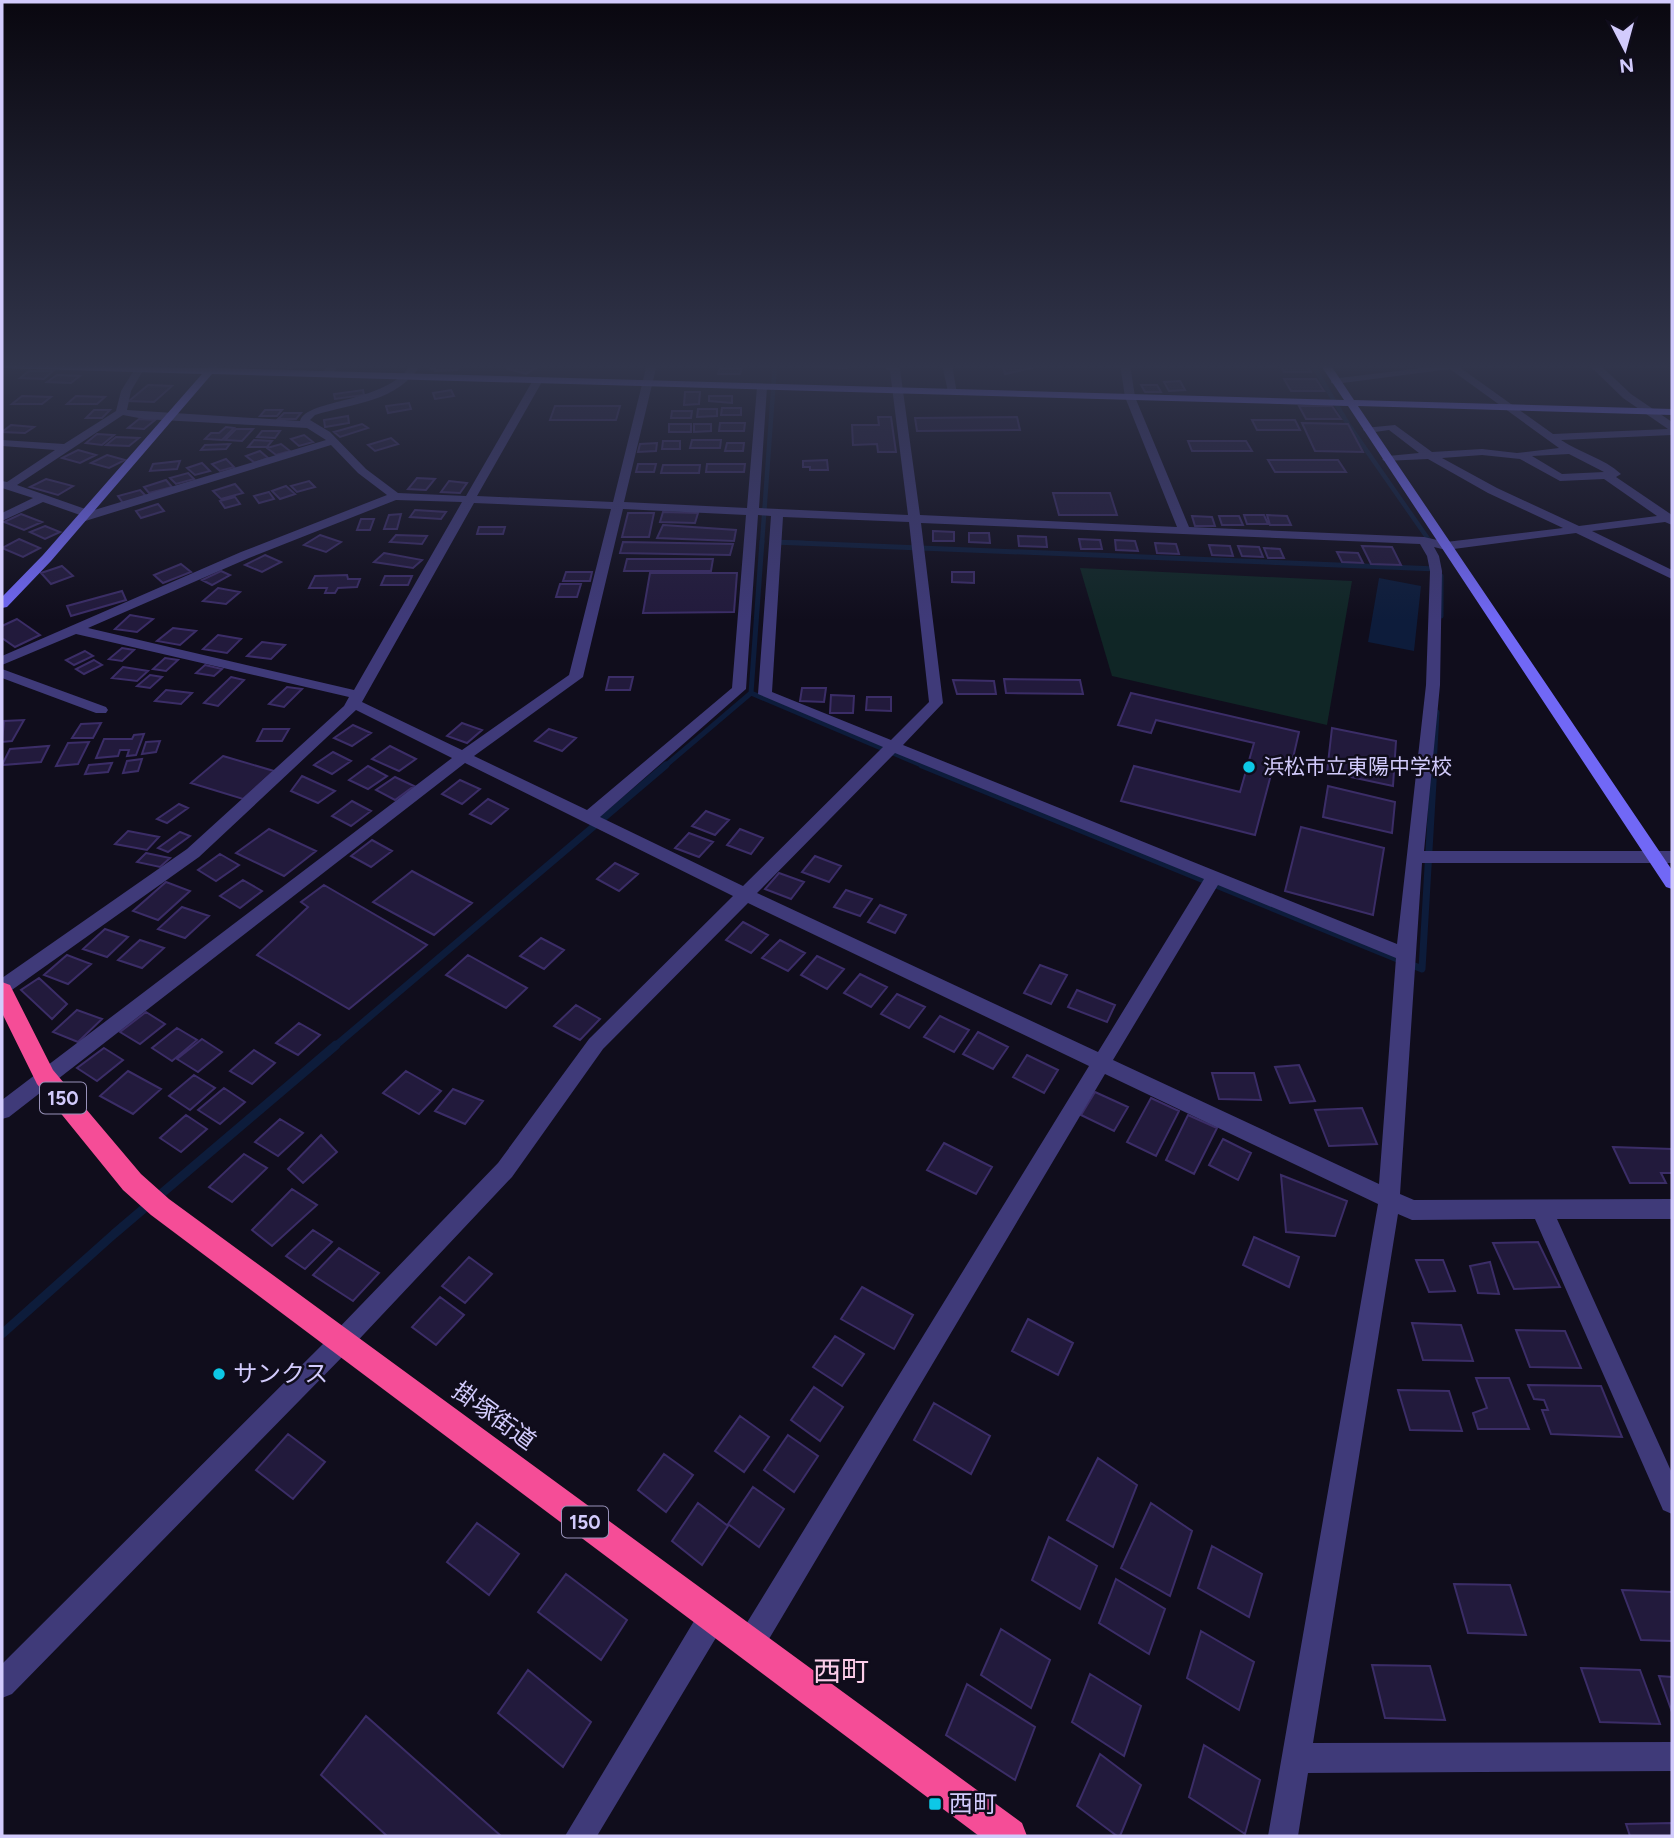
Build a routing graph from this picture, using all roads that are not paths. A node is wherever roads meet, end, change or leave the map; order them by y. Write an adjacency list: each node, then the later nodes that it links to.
1 (64, 450): 17 (street)
2 (141, 450): 24 (main road)
3 (303, 450): 24 (street)
4 (341, 450): 18 (street)
5 (498, 450): 20 (street)
6 (631, 450): 21 (street)
7 (756, 450): 22 (street)
8 (906, 450): 26 (street)
9 (1152, 450): 29 (street)
10 (1382, 450): 15 (main road)
11 (1422, 450): 14 (street)
12 (1570, 451): 13 (street); 16 (street)
13 (1522, 455): 14 (street); 16 (street)
14 (1432, 457): 15 (street); 28 (street)
15 (1388, 459): 31 (main road)
16 (1606, 475): 27 (street)
17 (5, 485): 19 (street)
18 (395, 496): 20 (street); 34 (street)
19 (43, 498): 24 (street); 25 (street)
20 (470, 498): 21 (street); 37 (street)
21 (618, 505): 22 (street); 40 (street)
22 (752, 511): 23 (street); 41 (street)
23 (777, 512): 26 (street); 39 (street)
24 (84, 515): 33 (main road)
25 (2, 517)
26 (913, 519): 29 (street); 39 (street)
27 (1670, 519): 28 (street)
28 (1580, 530): 31 (street); 32 (street)
29 (1185, 531): 30 (street)
30 (1424, 541): 31 (street); 42 (street)
31 (1446, 546): 43 (main road)
32 (1672, 575)
33 (2, 604)
34 (73, 629): 35 (street); 37 (street)
35 (2, 661)
36 (2, 673): 38 (street)
37 (355, 699): 40 (street); 48 (street)
38 (101, 710)
39 (893, 746): 44 (street); 46 (street)
40 (463, 757): 41 (street); 50 (street)
41 (593, 820): 46 (street)
42 (1415, 857): 43 (street); 47 (street)
43 (1664, 857): 45 (main road)
44 (1213, 877): 47 (street); 49 (street)
45 (1672, 883)
46 (745, 894): 49 (street); 55 (street)
47 (1405, 954): 52 (street)
48 (2, 989): 50 (highway, 掛塚街道 / 150)
49 (1100, 1061): 52 (street); 58 (street)
50 (45, 1077): 51 (street); 55 (highway, 掛塚街道 / 150)
51 (6, 1101)
52 (1389, 1200): 53 (street); 61 (street)
53 (1541, 1208): 54 (street); 56 (street)
54 (1672, 1209)
55 (340, 1343): 57 (highway, 掛塚街道 / 150); 59 (street)
56 (1672, 1501)
57 (713, 1616): 58 (highway, 掛塚街道 / 150); 62 (street)
58 (750, 1644): 63 (highway, 掛塚街道 / 150)
59 (2, 1684)
60 (1672, 1757): 61 (street)
61 (1294, 1758): 64 (street)
62 (580, 1836)
63 (1009, 1836)
64 (1283, 1836)

